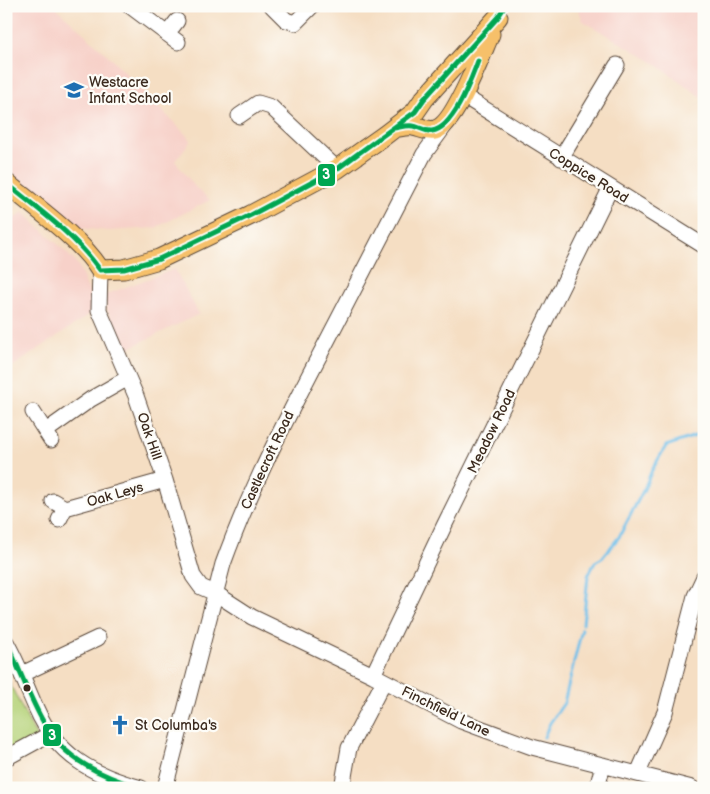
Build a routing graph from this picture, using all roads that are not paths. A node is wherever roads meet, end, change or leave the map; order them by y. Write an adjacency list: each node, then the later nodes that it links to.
1 (130, 6): 5 (street)
2 (272, 6): 3 (street)
3 (312, 6)
4 (501, 12): 7 (main road); 8 (main road)
5 (177, 21)
6 (617, 65): 13 (street)
7 (437, 86): 8 (main road); 10 (main road)
8 (464, 102): 11 (main road); 13 (street, Coppice Road)
9 (239, 116): 14 (street)
10 (418, 123): 11 (main road); 12 (street); 14 (main road)
11 (446, 124): 12 (street, Castlecroft Road)
12 (424, 154): 24 (street, Castlecroft Road)
13 (561, 158): 16 (street, Coppice Road)
14 (337, 169): 18 (main road)
15 (6, 184): 18 (main road)
16 (610, 189): 17 (street, Coppice Road); 29 (street, Meadow Road)
17 (704, 246)
18 (100, 270): 19 (street, Oak Hill)
19 (128, 378): 20 (street); 21 (street, Oak Hill)
20 (33, 412)
21 (165, 480): 22 (street, Oak Leys); 24 (street, Oak Hill)
22 (59, 510)
23 (704, 576): 33 (street)
24 (215, 593): 29 (street, Finchfield Lane); 35 (street, Castlecroft Road)
25 (98, 638): 28 (street)
26 (6, 642): 27 (street)
27 (11, 659): 28 (street)
28 (22, 674): 30 (street)
29 (379, 678): 32 (street, Finchfield Lane); 36 (street, Meadow Road)
30 (50, 734): 31 (street); 34 (street)
31 (6, 758)
32 (603, 765): 33 (street, Finchfield Lane); 37 (street)
33 (638, 773): 38 (street, Finchfield Lane)
34 (141, 788)
35 (165, 788)
36 (342, 788)
37 (597, 788)
38 (692, 788)

